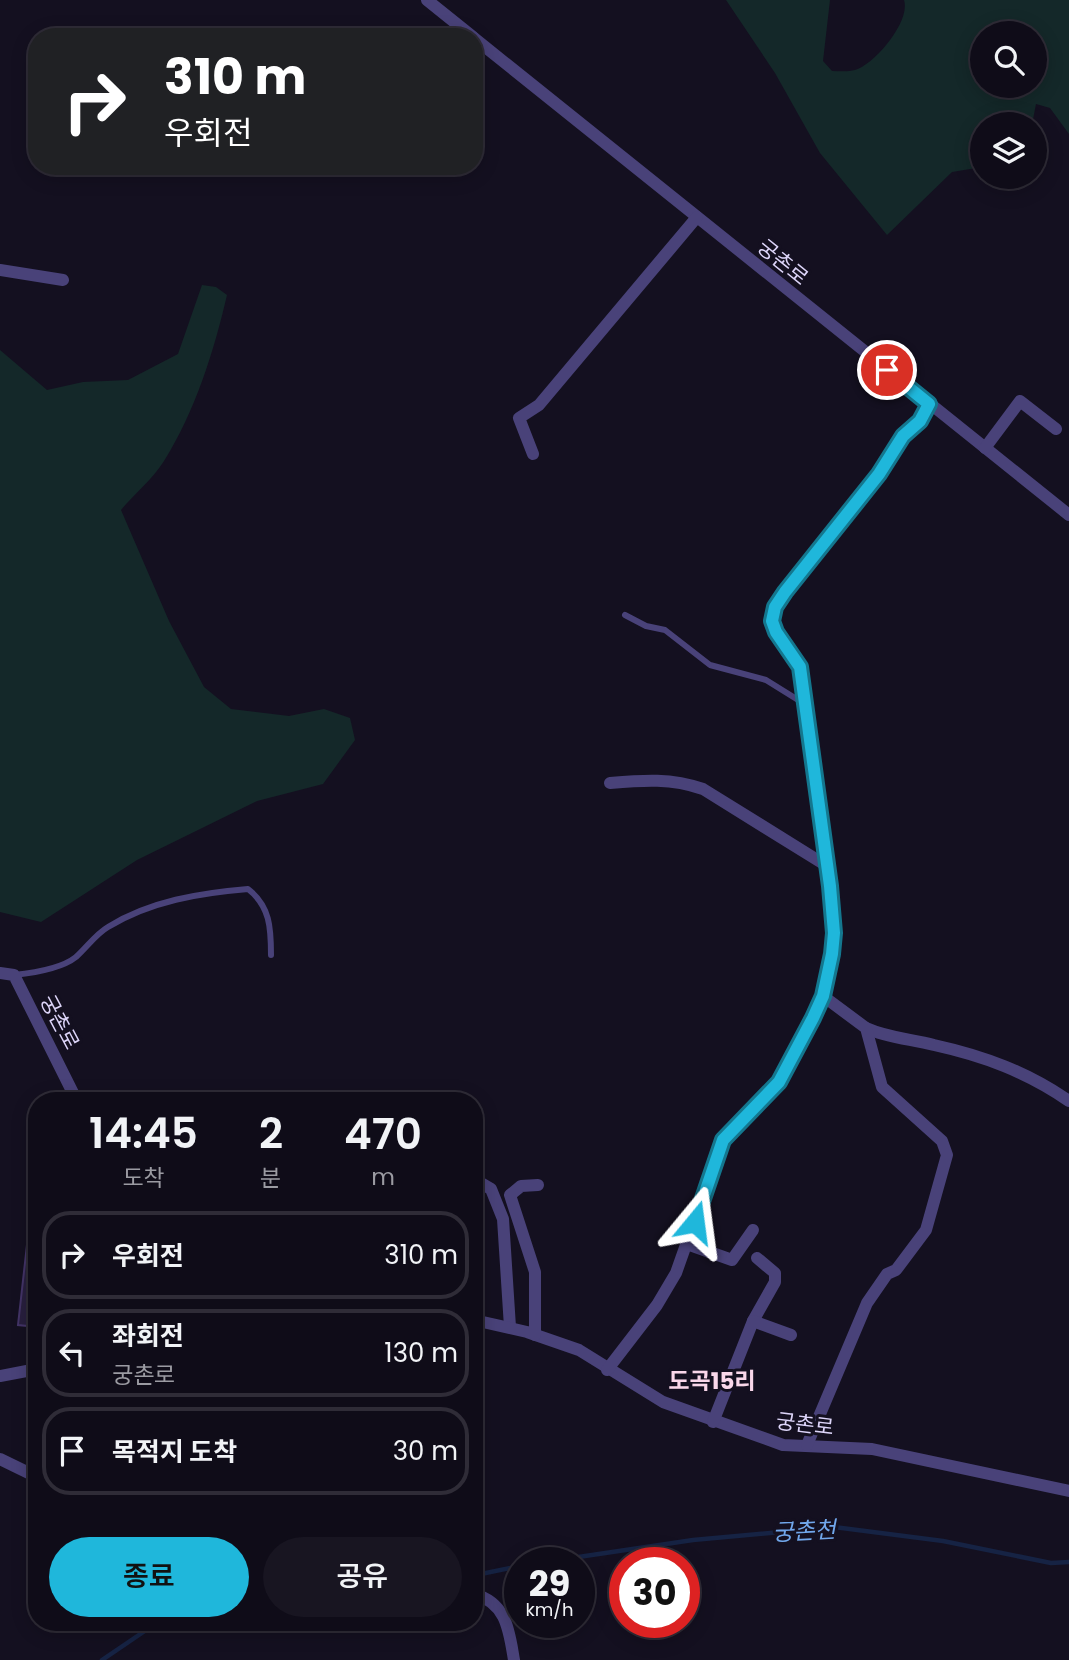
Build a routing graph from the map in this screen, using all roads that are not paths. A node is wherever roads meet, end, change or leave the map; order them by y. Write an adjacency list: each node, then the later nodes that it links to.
1 (427, 0): 2 (street, 궁촌로)
2 (462, 28)
3 (483, 45): 4 (street, 궁촌로)
4 (697, 217): 7 (street, 궁촌로); 10 (street)
5 (0, 270): 6 (street)
6 (64, 281)
7 (929, 404): 9 (street, 궁촌로); 13 (street)
8 (1056, 429): 9 (street)
9 (985, 448): 11 (street, 궁촌로)
10 (533, 454)
11 (1069, 515)
12 (625, 615): 13 (lane)
13 (805, 704): 15 (street)
14 (610, 783): 15 (street)
15 (827, 866): 19 (street)
16 (271, 954): 18 (lane)
17 (0, 974): 18 (street)
18 (14, 975): 21 (street, 궁촌로)
19 (823, 996): 20 (street); 26 (street)
20 (866, 1028): 22 (street); 37 (street)
21 (72, 1092)
22 (1068, 1103)
23 (483, 1184): 30 (street)
24 (538, 1185): 31 (street)
25 (753, 1230): 26 (street)
26 (688, 1244): 33 (street)
27 (757, 1258): 28 (street)
28 (754, 1321): 32 (street); 36 (street)
29 (483, 1322): 30 (street, 궁촌로)
30 (510, 1327): 31 (street, 궁촌로)
31 (535, 1335): 33 (street, 궁촌로)
32 (792, 1335)
33 (607, 1370): 36 (street, 궁촌로)
34 (28, 1371): 35 (street)
35 (0, 1376)
36 (713, 1422): 37 (street, 궁촌로)
37 (807, 1445): 40 (street, 궁촌로)
38 (0, 1459): 39 (street)
39 (28, 1473)
40 (1069, 1491)
41 (483, 1598): 42 (street)
42 (514, 1660)

